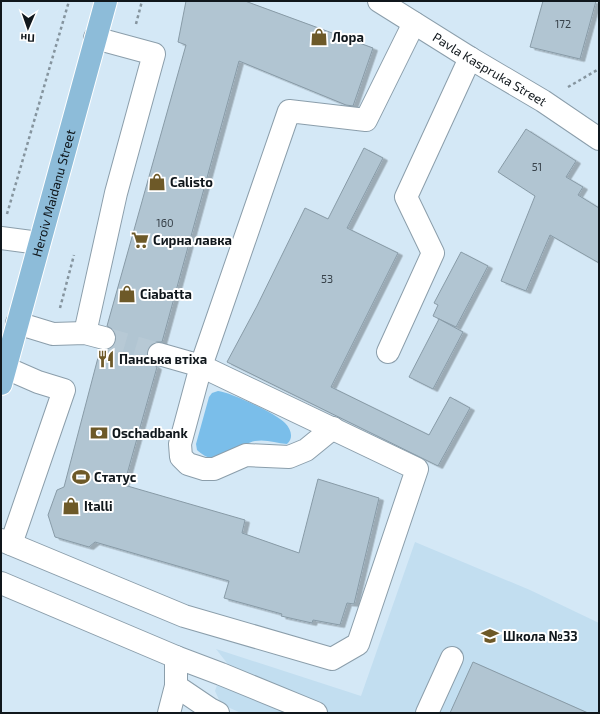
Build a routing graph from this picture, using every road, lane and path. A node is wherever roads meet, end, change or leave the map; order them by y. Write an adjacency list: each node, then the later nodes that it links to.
1 (69, 1): 12 (path)
2 (106, 1): 6 (main road, Heroiv Maidanu Street)
3 (142, 1): 7 (path)
4 (379, 1): 5 (street, Pavla Kaspruka Street)
5 (414, 23): 8 (street, Pavla Kaspruka Street); 19 (street)
6 (95, 38): 7 (street); 13 (main road, Heroiv Maidanu Street)
7 (130, 47): 16 (street)
8 (470, 58): 10 (street, Pavla Kaspruka Street); 17 (street)
9 (599, 69): 10 (path)
10 (543, 101): 11 (street, Pavla Kaspruka Street)
11 (599, 139)
12 (3, 230): 13 (street)
13 (39, 243): 15 (main road, Heroiv Maidanu Street)
14 (75, 251): 16 (path)
15 (17, 323): 16 (street); 20 (main road, Heroiv Maidanu Street)
16 (53, 334)
17 (388, 352)
18 (159, 354): 19 (street)
19 (201, 366): 21 (street); 21 (street)
20 (3, 376): 22 (street)
21 (333, 428): 22 (street)
22 (6, 542)
23 (1, 583): 24 (street)
24 (176, 657): 26 (street); 29 (street)
25 (452, 658): 30 (street)
26 (176, 686): 27 (street); 28 (street)
27 (169, 713)
28 (218, 713)
29 (316, 713)
30 (427, 713)

